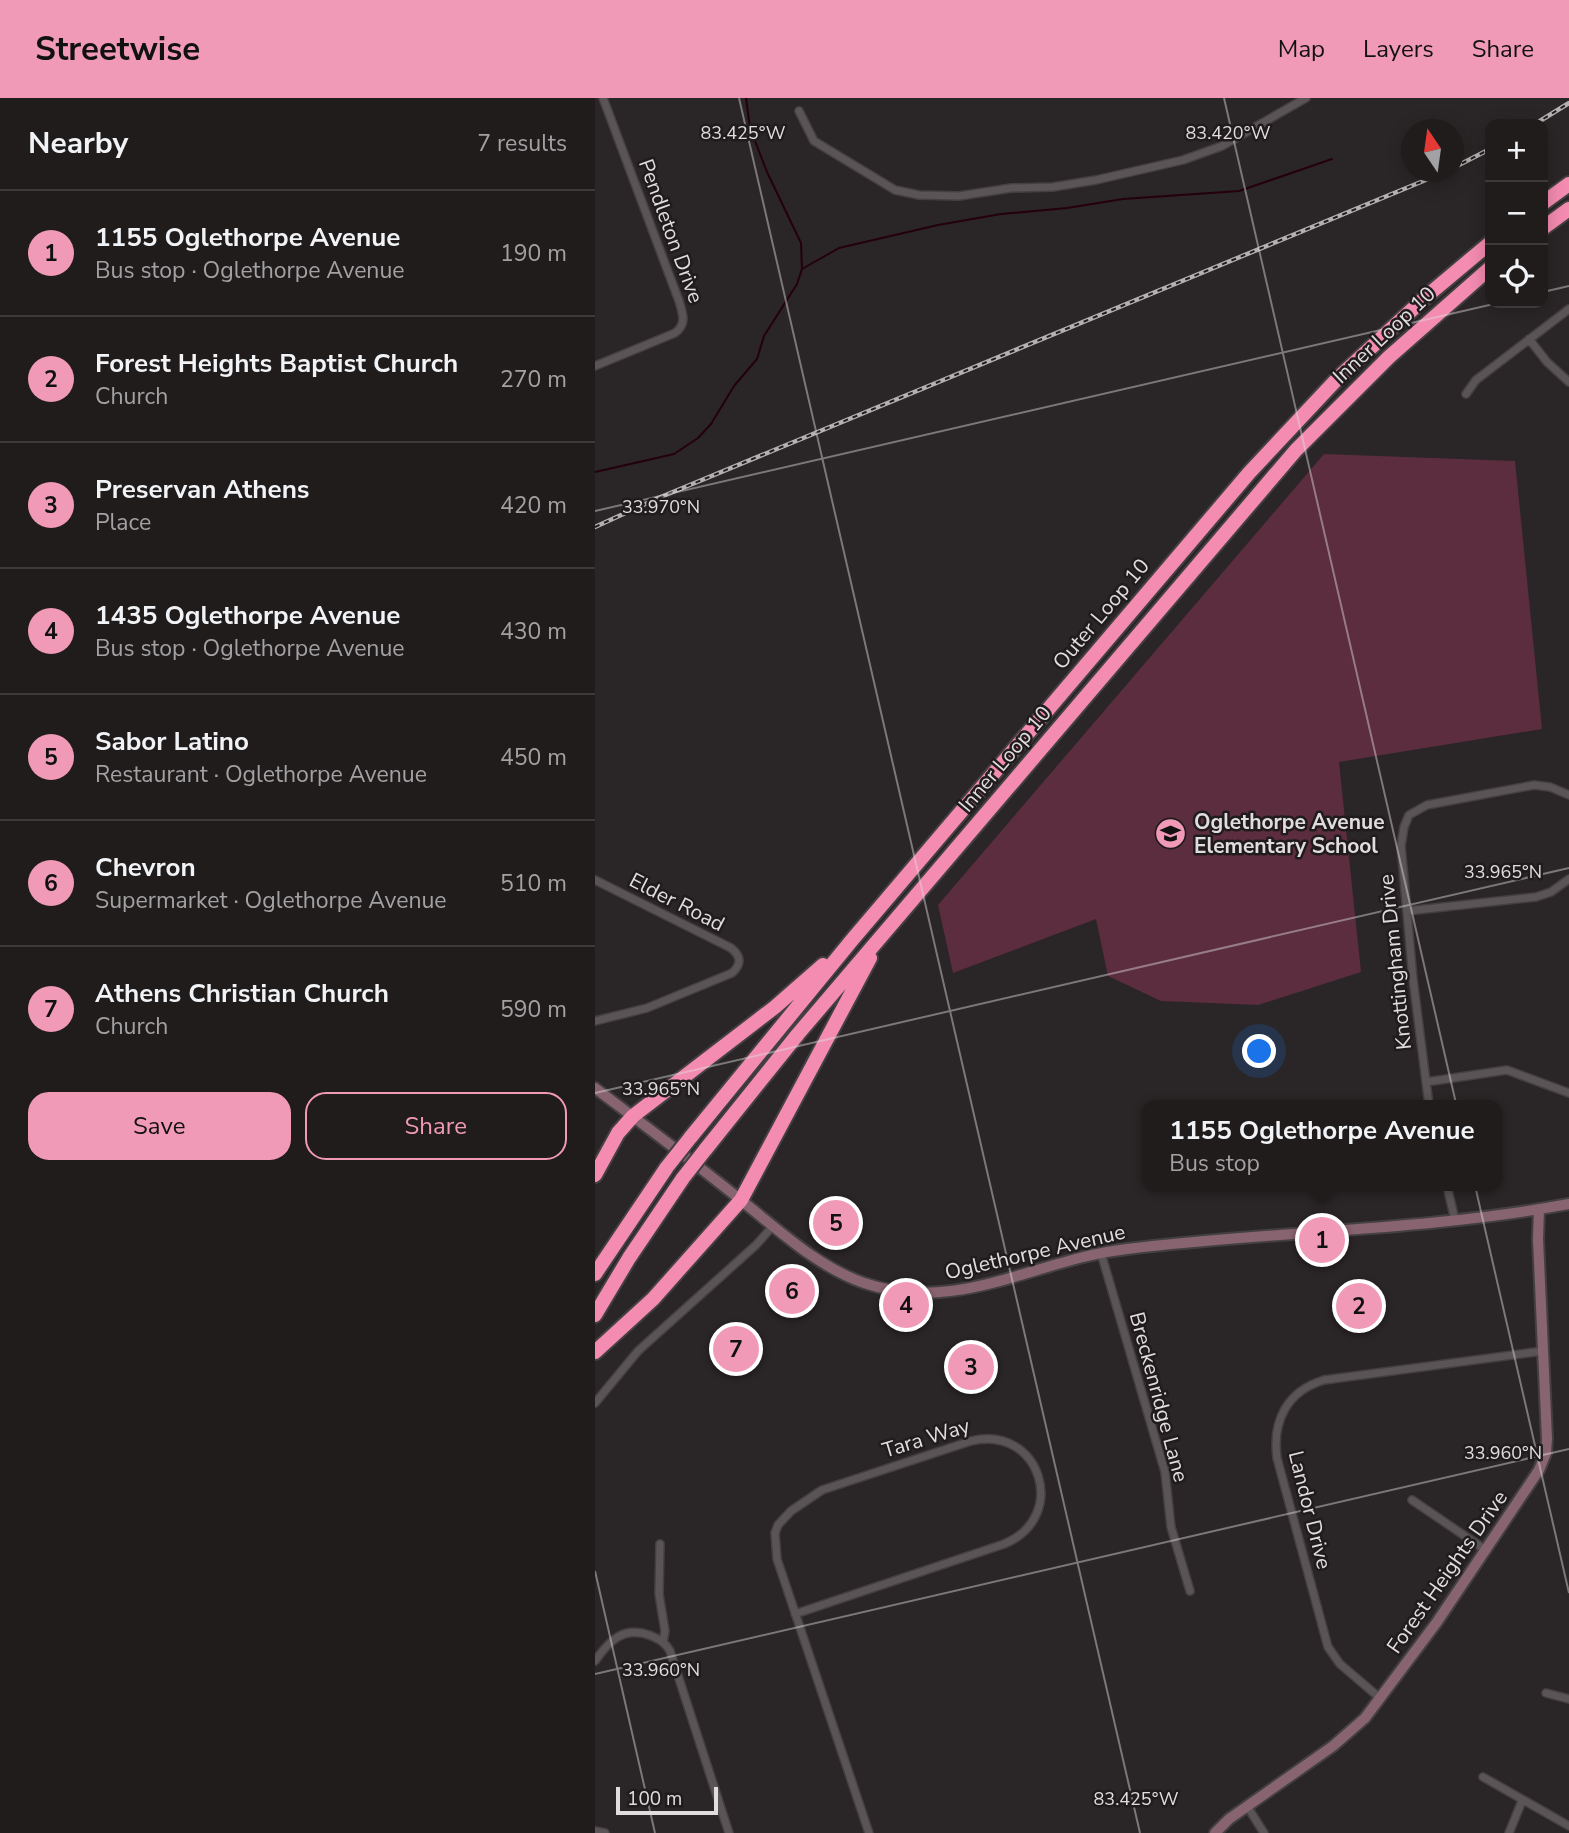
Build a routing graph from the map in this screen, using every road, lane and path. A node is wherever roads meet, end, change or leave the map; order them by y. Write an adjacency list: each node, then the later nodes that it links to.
1 (603, 98): 12 (street, Pendleton Drive)
2 (1306, 98): 3 (street)
3 (799, 111)
4 (1569, 184): 5 (highway)
5 (1548, 199)
6 (1569, 209): 7 (highway)
7 (1548, 224)
8 (1488, 245): 20 (highway, Outer Loop 10)
9 (1485, 272): 19 (highway, Inner Loop 10)
10 (1569, 309): 11 (street)
11 (1529, 339): 13 (street); 14 (street)
12 (595, 366)
13 (1569, 382)
14 (1466, 394)
15 (1569, 795): 18 (street, Knottingham Drive)
16 (1569, 879): 18 (street)
17 (595, 880): 21 (street, Elder Road)
18 (1407, 911): 22 (street, Knottingham Drive)
19 (882, 936): 29 (highway); 36 (highway, Inner Loop 10, bridge)
20 (852, 940): 26 (highway); 35 (highway, Outer Loop 10, bridge)
21 (595, 1021)
22 (1426, 1082): 24 (street); 25 (street, Knottingham Drive)
23 (595, 1088): 26 (main road, Oglethorpe Avenue)
24 (1569, 1093)
25 (1428, 1100)
26 (633, 1116): 27 (highway); 29 (main road, Oglethorpe Avenue)
27 (595, 1175)
28 (1448, 1191): 32 (street)
29 (741, 1200): 33 (main road, Oglethorpe Avenue); 38 (highway)
30 (1569, 1204): 31 (main road, Oglethorpe Avenue)
31 (1539, 1209): 32 (main road, Oglethorpe Avenue); 37 (main road, Forest Heights Drive)
32 (1455, 1220): 34 (main road, Oglethorpe Avenue)
33 (773, 1226): 34 (main road, Oglethorpe Avenue); 39 (street)
34 (1101, 1253): 43 (street, Breckenridge Lane)
35 (595, 1274)
36 (595, 1314)
37 (1543, 1351): 42 (main road, Forest Heights Drive); 48 (street, Landor Drive)
38 (595, 1352)
39 (595, 1403)
40 (1412, 1500): 42 (street)
41 (660, 1544): 45 (street)
42 (1487, 1551): 48 (main road, Forest Heights Drive)
43 (1189, 1591)
44 (795, 1614): 44 (street, Tara Way); 57 (street, Tara Way)
45 (663, 1642): 46 (street); 56 (street)
46 (595, 1661)
47 (1546, 1693): 49 (street)
48 (1381, 1699): 52 (main road, Forest Heights Drive)
49 (1569, 1699)
50 (1483, 1777): 51 (street)
51 (1522, 1801): 53 (street); 60 (street)
52 (1247, 1806): 58 (main road, Forest Heights Drive); 59 (street)
53 (1569, 1826)
54 (595, 1831): 55 (street)
55 (605, 1833)
56 (729, 1833)
57 (869, 1833)
58 (1215, 1833)
59 (1265, 1833)
60 (1509, 1833)

